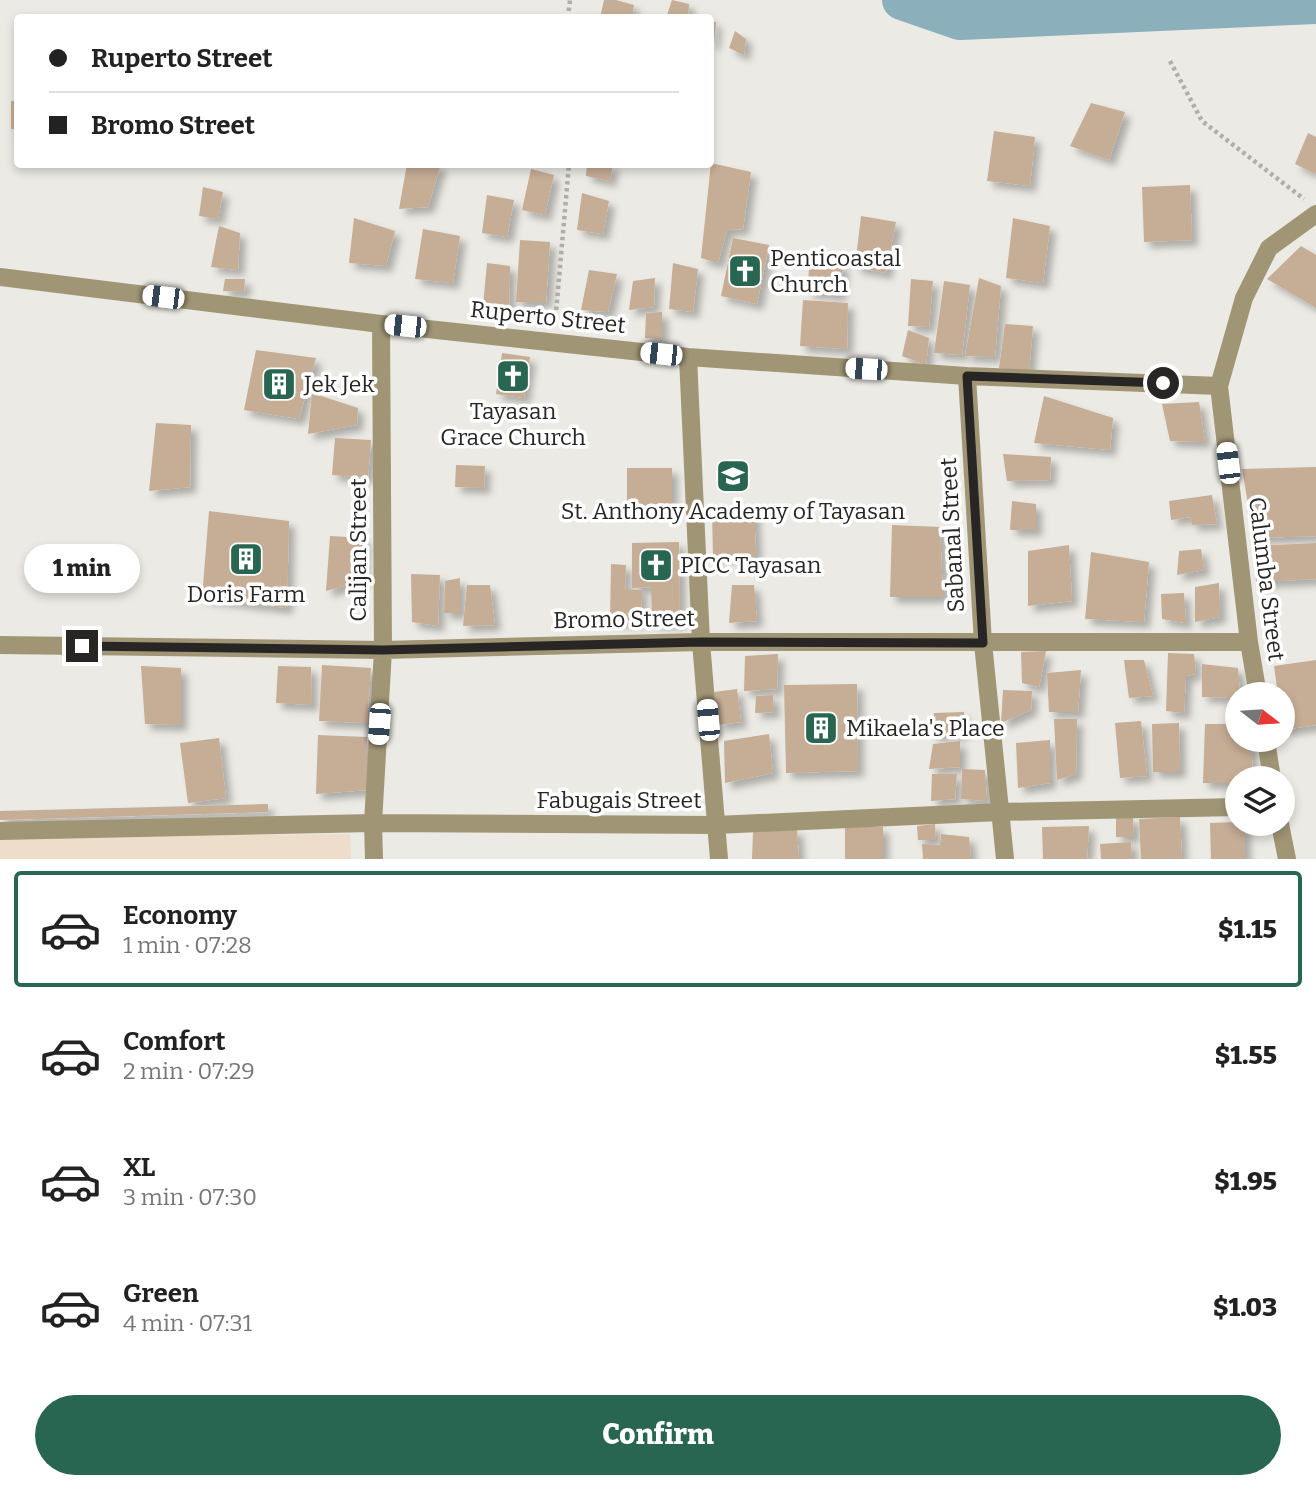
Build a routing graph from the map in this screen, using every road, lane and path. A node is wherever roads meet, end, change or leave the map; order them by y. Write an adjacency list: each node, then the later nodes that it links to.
1 (1170, 61): 3 (path)
2 (569, 168): 6 (path)
3 (1311, 207): 9 (street)
4 (0, 277): 5 (street, Ruperto Street)
5 (381, 324): 6 (street, Ruperto Street); 14 (street, Calijan Street)
6 (554, 342): 7 (street, Ruperto Street)
7 (688, 356): 8 (street, Ruperto Street); 10 (street)
8 (967, 376): 9 (street, Ruperto Street); 12 (street, Sabanal Street)
9 (1219, 386): 11 (street, Calumba Street)
10 (701, 642): 12 (street, Bromo Street); 14 (street, Bromo Street); 19 (street)
11 (1250, 642): 12 (street, Bromo Street); 15 (street, Calumba Street)
12 (983, 643): 17 (street, Sabanal Street)
13 (0, 645): 14 (street, Bromo Street)
14 (383, 650): 18 (street, Calijan Street)
15 (1256, 682)
16 (1225, 807): 17 (street, Fabugais Street)
17 (1000, 812): 19 (street, Fabugais Street); 24 (street, Sabanal Street)
18 (373, 824): 19 (street, Fabugais Street); 20 (street, Fabugais Street); 22 (street, Calijan Street)
19 (717, 825): 23 (street)
20 (0, 831)
21 (1282, 836): 25 (street)
22 (374, 859)
23 (719, 859)
24 (1005, 859)
25 (1287, 859)

